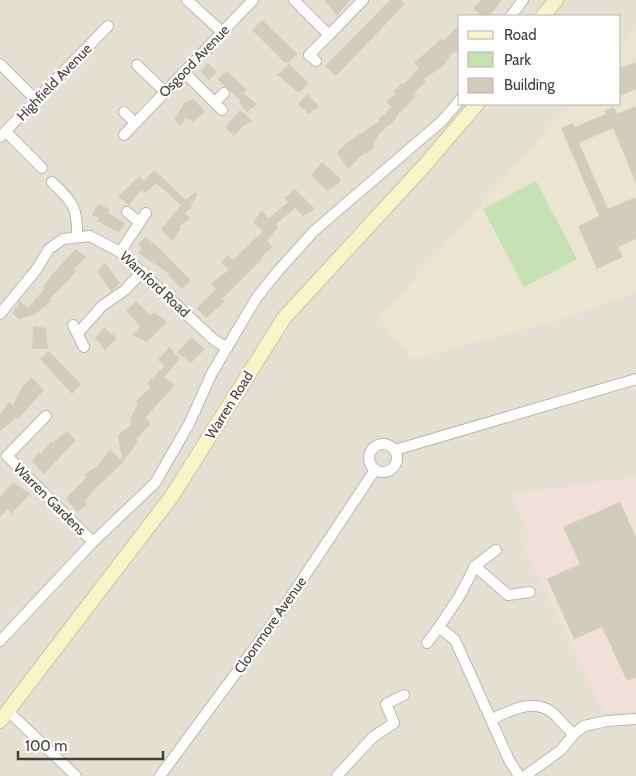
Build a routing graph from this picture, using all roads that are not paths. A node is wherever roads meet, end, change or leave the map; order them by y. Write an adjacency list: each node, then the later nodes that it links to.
1 (187, 0): 10 (street)
2 (253, 0): 10 (street, Osgood Avenue)
3 (294, 0): 11 (street)
4 (363, 0): 11 (street)
5 (523, 0): 7 (street)
6 (556, 0): 8 (street)
7 (512, 15)
8 (545, 15)
9 (108, 26): 18 (street, Highfield Avenue)
10 (222, 32): 15 (street, Osgood Avenue)
11 (329, 35): 12 (street)
12 (316, 61)
13 (0, 64): 18 (street)
14 (137, 65): 16 (street)
15 (184, 72): 16 (street, Osgood Avenue); 17 (street)
16 (165, 92): 22 (street, Osgood Avenue)
17 (224, 93)
18 (36, 100): 23 (street, Highfield Avenue)
19 (458, 102): 35 (street, Warren Road)
20 (476, 105): 49 (street, Warren Road)
21 (124, 112): 22 (street)
22 (135, 123): 24 (street, Osgood Avenue)
23 (3, 134): 25 (street)
24 (124, 135)
25 (42, 168)
26 (52, 182): 30 (street)
27 (127, 212): 29 (street)
28 (146, 213): 29 (street)
29 (139, 222): 31 (street)
30 (76, 236): 31 (street, Warnford Road); 33 (street)
31 (120, 252): 32 (street, Warnford Road)
32 (143, 271): 34 (street); 35 (street, Warnford Road)
33 (0, 314)
34 (84, 347)
35 (227, 348): 41 (street, Warren Road)
36 (636, 379): 38 (street)
37 (46, 416): 39 (street, Warren Gardens)
38 (395, 450): 40 (street); 40 (street)
39 (3, 460): 41 (street, Warren Gardens)
40 (375, 470): 54 (street, Cloonmore Avenue)
41 (93, 542): 46 (street, Warren Road)
42 (496, 550): 43 (street)
43 (475, 566): 44 (street); 45 (street)
44 (530, 592)
45 (438, 627): 47 (street); 50 (street)
46 (0, 641)
47 (427, 643)
48 (404, 695): 55 (street)
49 (4, 716): 53 (street)
50 (492, 719): 52 (street); 56 (street)
51 (636, 719): 52 (street)
52 (574, 734): 57 (street)
53 (76, 776)
54 (160, 776)
55 (337, 776)
56 (519, 776)
57 (525, 776)

